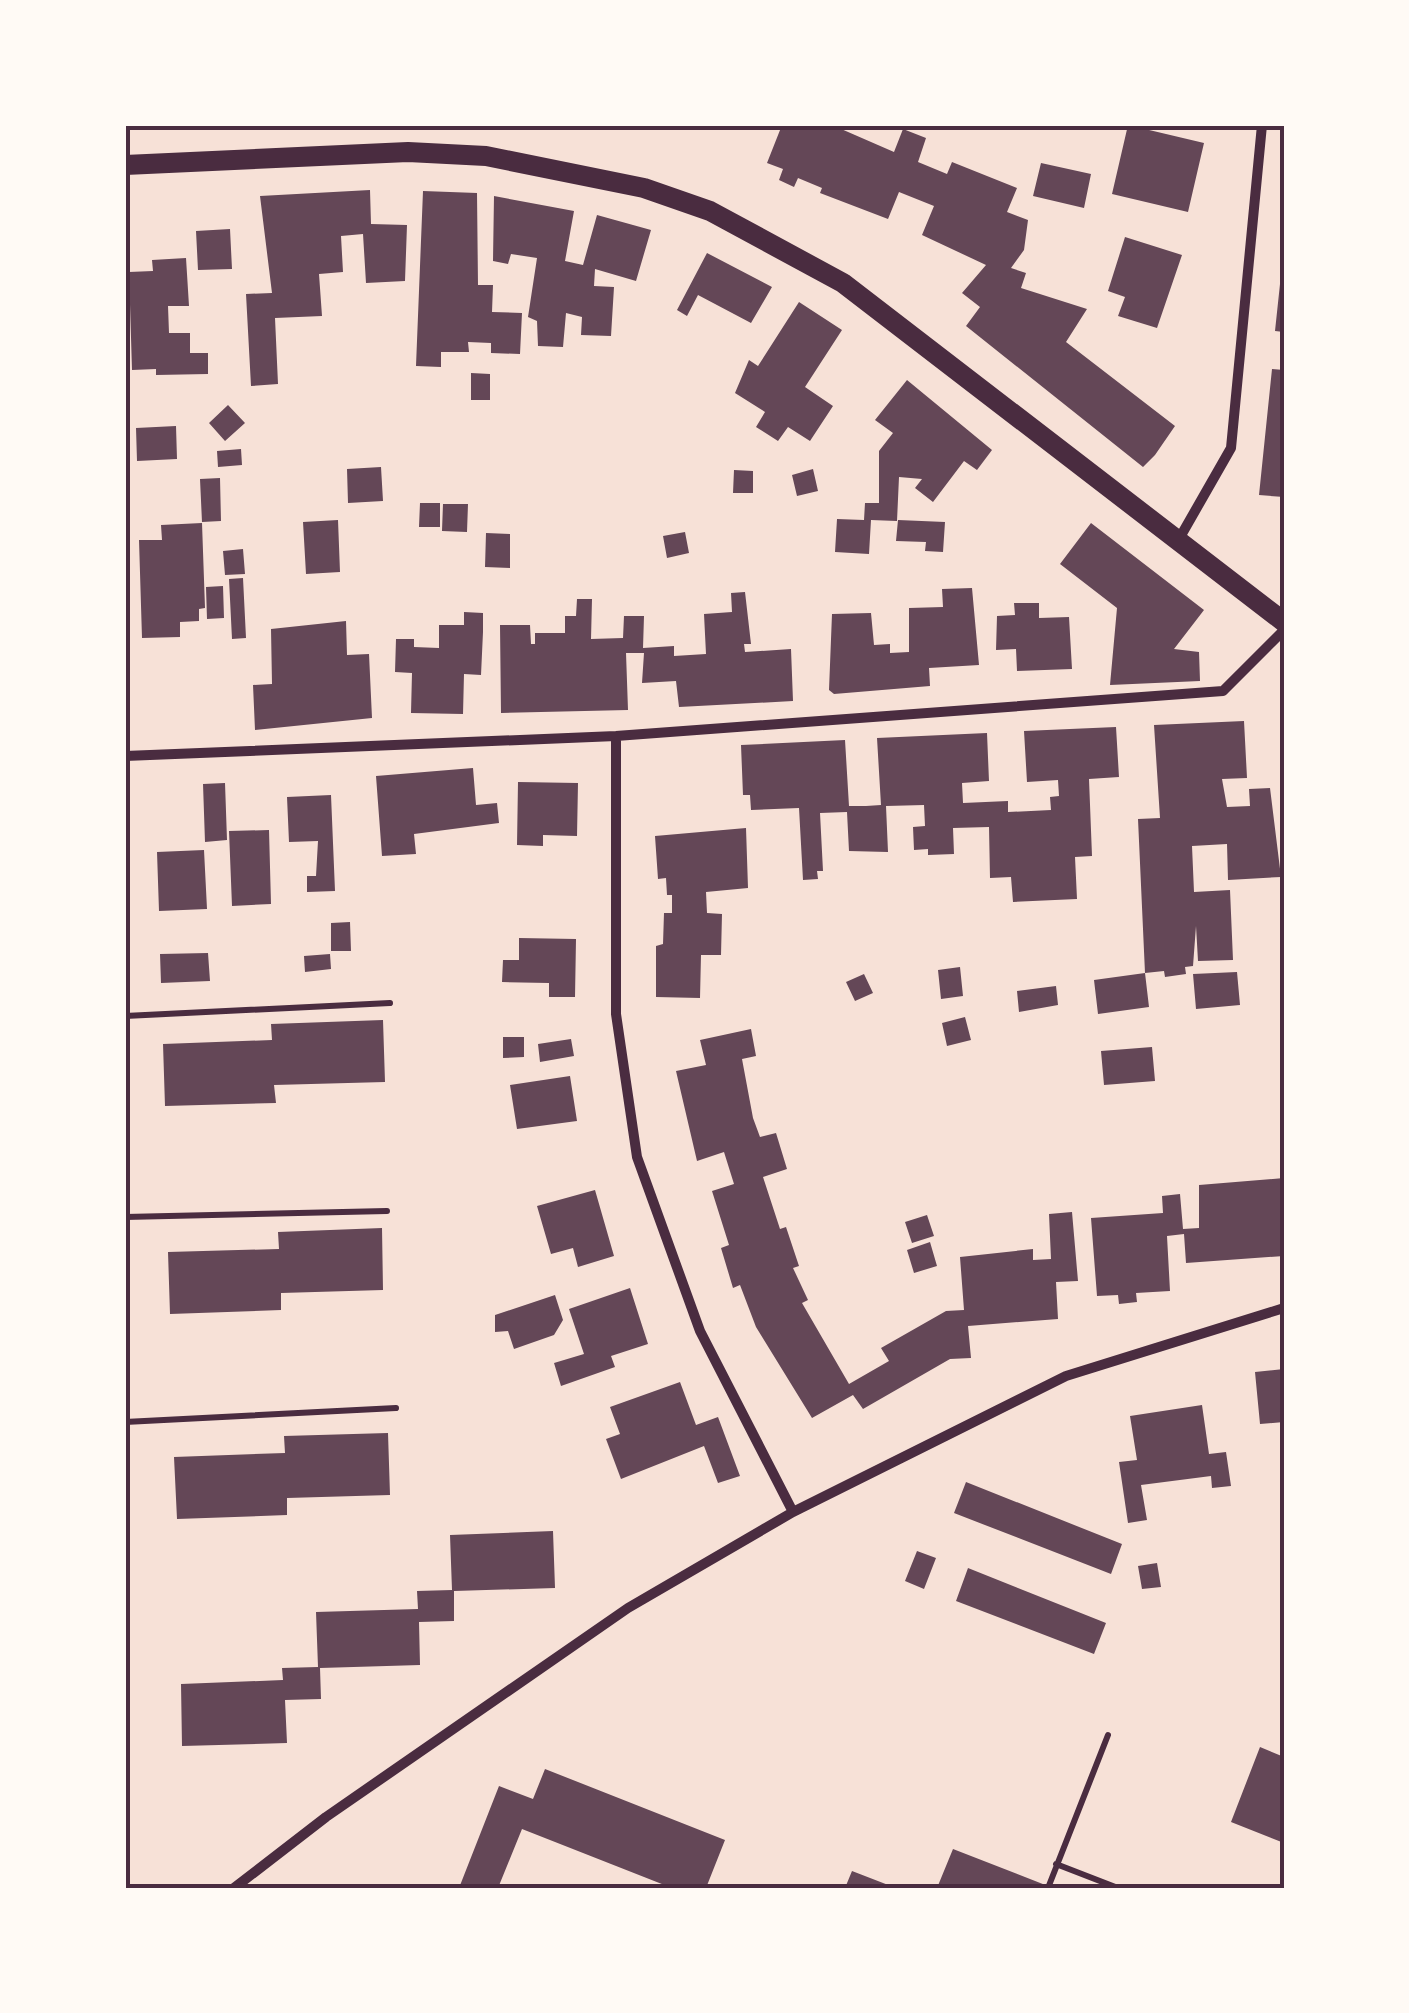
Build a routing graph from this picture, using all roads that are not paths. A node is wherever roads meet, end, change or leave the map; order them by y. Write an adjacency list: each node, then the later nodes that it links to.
1 (1262, 125): 3 (street)
2 (125, 165): 3 (main road)
3 (1178, 539): 4 (main road)
4 (1284, 622)
5 (1284, 630): 6 (street)
6 (616, 736): 7 (street); 9 (street)
7 (125, 756)
8 (1284, 1308): 9 (street)
9 (793, 1512): 12 (street)
10 (125, 1628): 11 (street)
11 (125, 1761)
12 (234, 1888)

